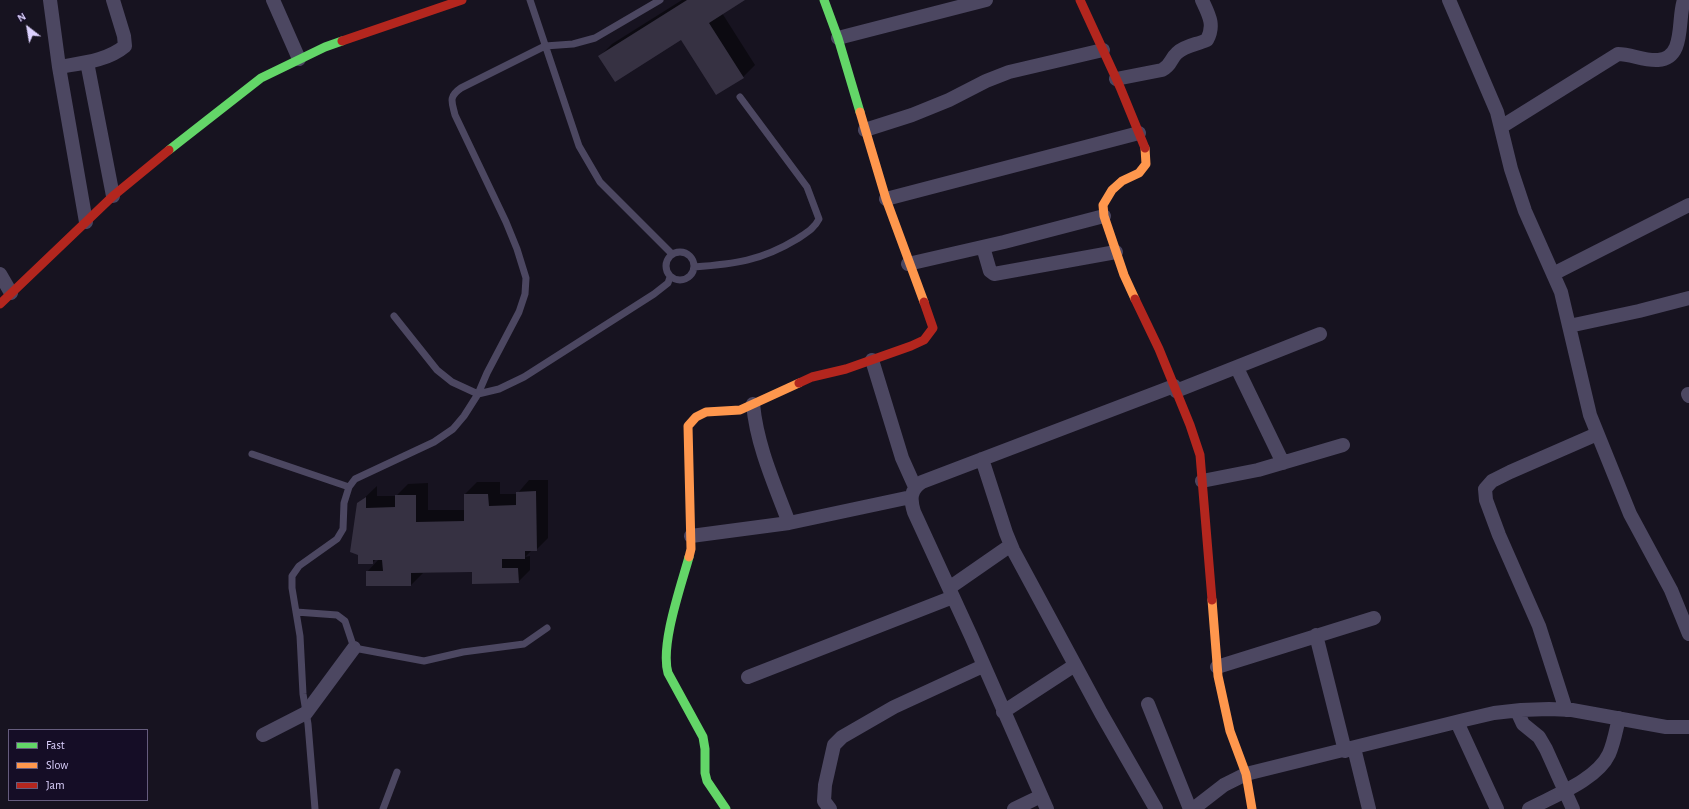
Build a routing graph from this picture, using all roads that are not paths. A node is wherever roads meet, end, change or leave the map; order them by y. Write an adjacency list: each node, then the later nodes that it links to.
1 (50, 0): 19 (street)
2 (113, 0): 18 (street)
3 (273, 0): 17 (street)
4 (462, 0): 13 (street)
5 (530, 0): 15 (lane)
6 (660, 0): 15 (lane)
7 (824, 0): 14 (street)
8 (986, 0): 14 (street)
9 (1202, 0): 20 (street)
10 (1449, 0): 22 (street)
11 (1684, 0): 22 (street)
12 (1083, 1): 16 (street)
13 (443, 3): 17 (street)
14 (838, 38): 23 (street)
15 (545, 46): 32 (lane); 47 (lane)
16 (1103, 50): 20 (street); 23 (street)
17 (299, 58): 25 (street)
18 (87, 62): 19 (street); 25 (street)
19 (59, 66): 29 (street)
20 (1116, 79): 24 (street)
21 (740, 98): 34 (lane)
22 (1501, 127): 36 (street)
23 (865, 130): 26 (street)
24 (1139, 133): 26 (street); 28 (street)
25 (113, 196): 29 (street)
26 (886, 199): 33 (street)
27 (1689, 205): 36 (street)
28 (1104, 216): 30 (street); 31 (street)
29 (86, 222): 38 (street)
30 (983, 247): 31 (street); 33 (street)
31 (1116, 252): 46 (street)
32 (672, 254): 34 (lane); 37 (lane)
33 (908, 264): 44 (street)
34 (694, 267): 37 (lane)
35 (0, 274): 38 (street)
36 (1553, 274): 42 (street)
37 (670, 278): 47 (lane)
38 (11, 293): 40 (street)
39 (1689, 298): 42 (street)
40 (0, 304)
41 (394, 316): 47 (lane)
42 (1569, 326): 49 (street)
43 (1320, 334): 45 (street)
44 (872, 360): 48 (street); 56 (street)
45 (1237, 368): 46 (street); 53 (street)
46 (1175, 388): 52 (street); 54 (street)
47 (478, 394): 55 (lane)
48 (753, 404): 57 (street); 58 (street)
49 (1597, 434): 64 (street); 72 (street)
50 (1343, 445): 53 (street)
51 (252, 454): 55 (lane)
52 (982, 459): 56 (street); 59 (street)
53 (1283, 463): 54 (street)
54 (1202, 481): 69 (street)
55 (349, 487): 61 (lane)
56 (913, 492): 57 (street); 60 (street)
57 (789, 522): 58 (street)
58 (691, 536): 87 (street)
59 (1011, 545): 60 (street); 67 (street)
60 (951, 592): 68 (street); 70 (street)
61 (296, 612): 66 (lane); 75 (lane)
62 (1374, 618): 65 (street)
63 (547, 628): 66 (lane)
64 (1689, 634)
65 (1316, 635): 69 (street); 80 (street)
66 (354, 648): 75 (street)
67 (1075, 665): 74 (street); 91 (street)
68 (983, 666): 74 (street); 88 (street)
69 (1217, 667): 82 (street)
70 (748, 677)
71 (1148, 704): 92 (street)
72 (1566, 710): 73 (street); 76 (street)
73 (1517, 711): 77 (street); 83 (street)
74 (1003, 712): 84 (street)
75 (306, 713): 79 (street); 85 (lane)
76 (1619, 718): 78 (street); 83 (street)
77 (1457, 722): 80 (street); 96 (street)
78 (1689, 727)
79 (263, 735)
80 (1350, 749): 82 (street); 95 (street)
81 (397, 772): 86 (lane)
82 (1246, 774): 93 (street); 94 (street)
83 (1565, 790): 97 (street); 98 (street)
84 (1040, 796): 89 (street); 90 (street)
85 (314, 809)
86 (383, 809)
87 (726, 809)
88 (830, 809)
89 (1014, 809)
90 (1047, 809)
91 (1156, 809)
92 (1190, 809)
93 (1194, 809)
94 (1252, 809)
95 (1368, 809)
96 (1497, 809)
97 (1529, 809)
98 (1573, 809)

